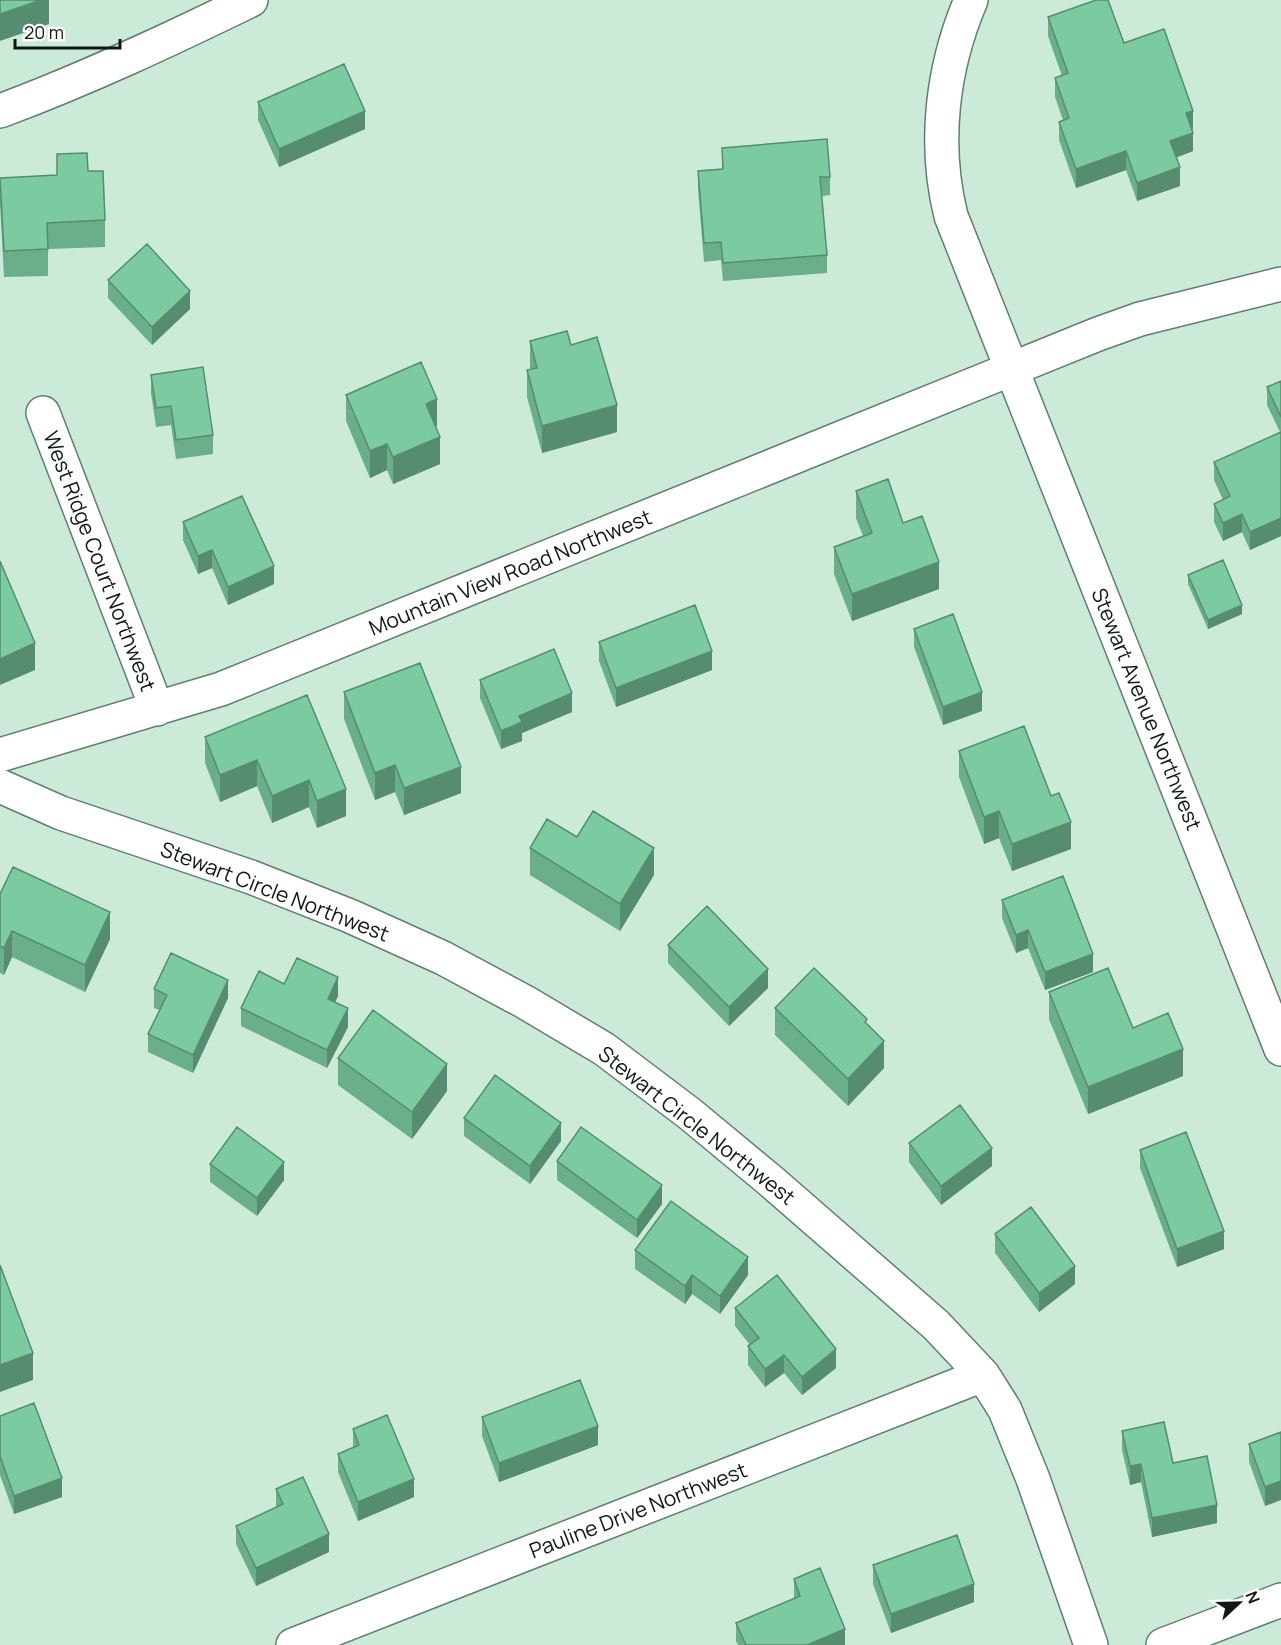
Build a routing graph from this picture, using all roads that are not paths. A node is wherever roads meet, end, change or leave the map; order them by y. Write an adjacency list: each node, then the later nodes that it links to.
1 (251, 0): 3 (street)
2 (971, 0): 5 (street, Stewart Avenue Northwest)
3 (0, 111)
4 (1281, 284): 5 (street, Mountain View Road Northwest)
5 (1012, 368): 7 (street, Mountain View Road Northwest); 10 (street, Stewart Avenue Northwest)
6 (43, 413): 7 (street, West Ridge Court Northwest)
7 (157, 710): 8 (street, Mountain View Road Northwest)
8 (0, 755)
9 (0, 786): 11 (street, Stewart Circle Northwest)
10 (1281, 1049)
11 (983, 1375): 13 (street, Pauline Drive Northwest); 14 (street, Stewart Circle Northwest)
12 (1281, 1600): 15 (street)
13 (293, 1645)
14 (1091, 1645)
15 (1163, 1645)

